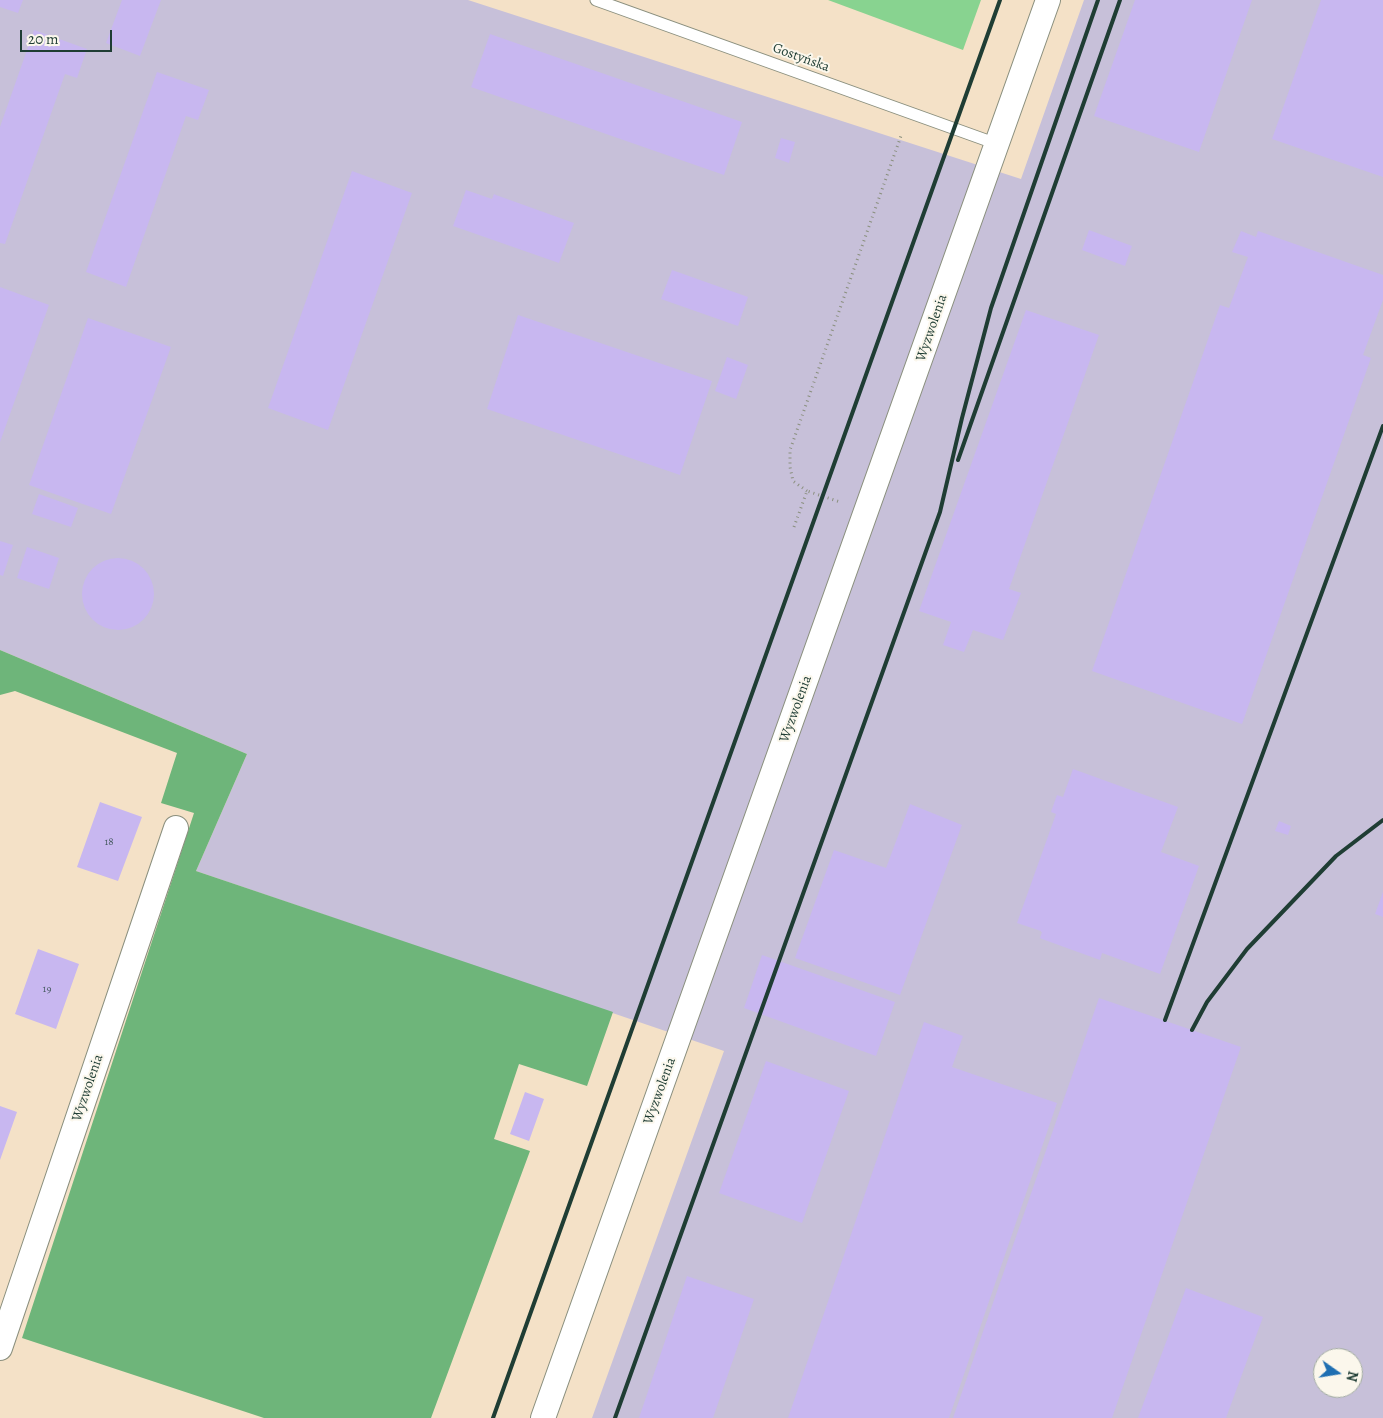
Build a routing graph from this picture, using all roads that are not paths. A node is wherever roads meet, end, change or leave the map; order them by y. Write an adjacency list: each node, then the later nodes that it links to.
1 (596, 0): 3 (lane, Gostyńska)
2 (1048, 0): 3 (street, Wyzwolenia)
3 (997, 144): 6 (street, Wyzwolenia)
4 (176, 828): 5 (street, Wyzwolenia)
5 (0, 1348)
6 (543, 1418)

